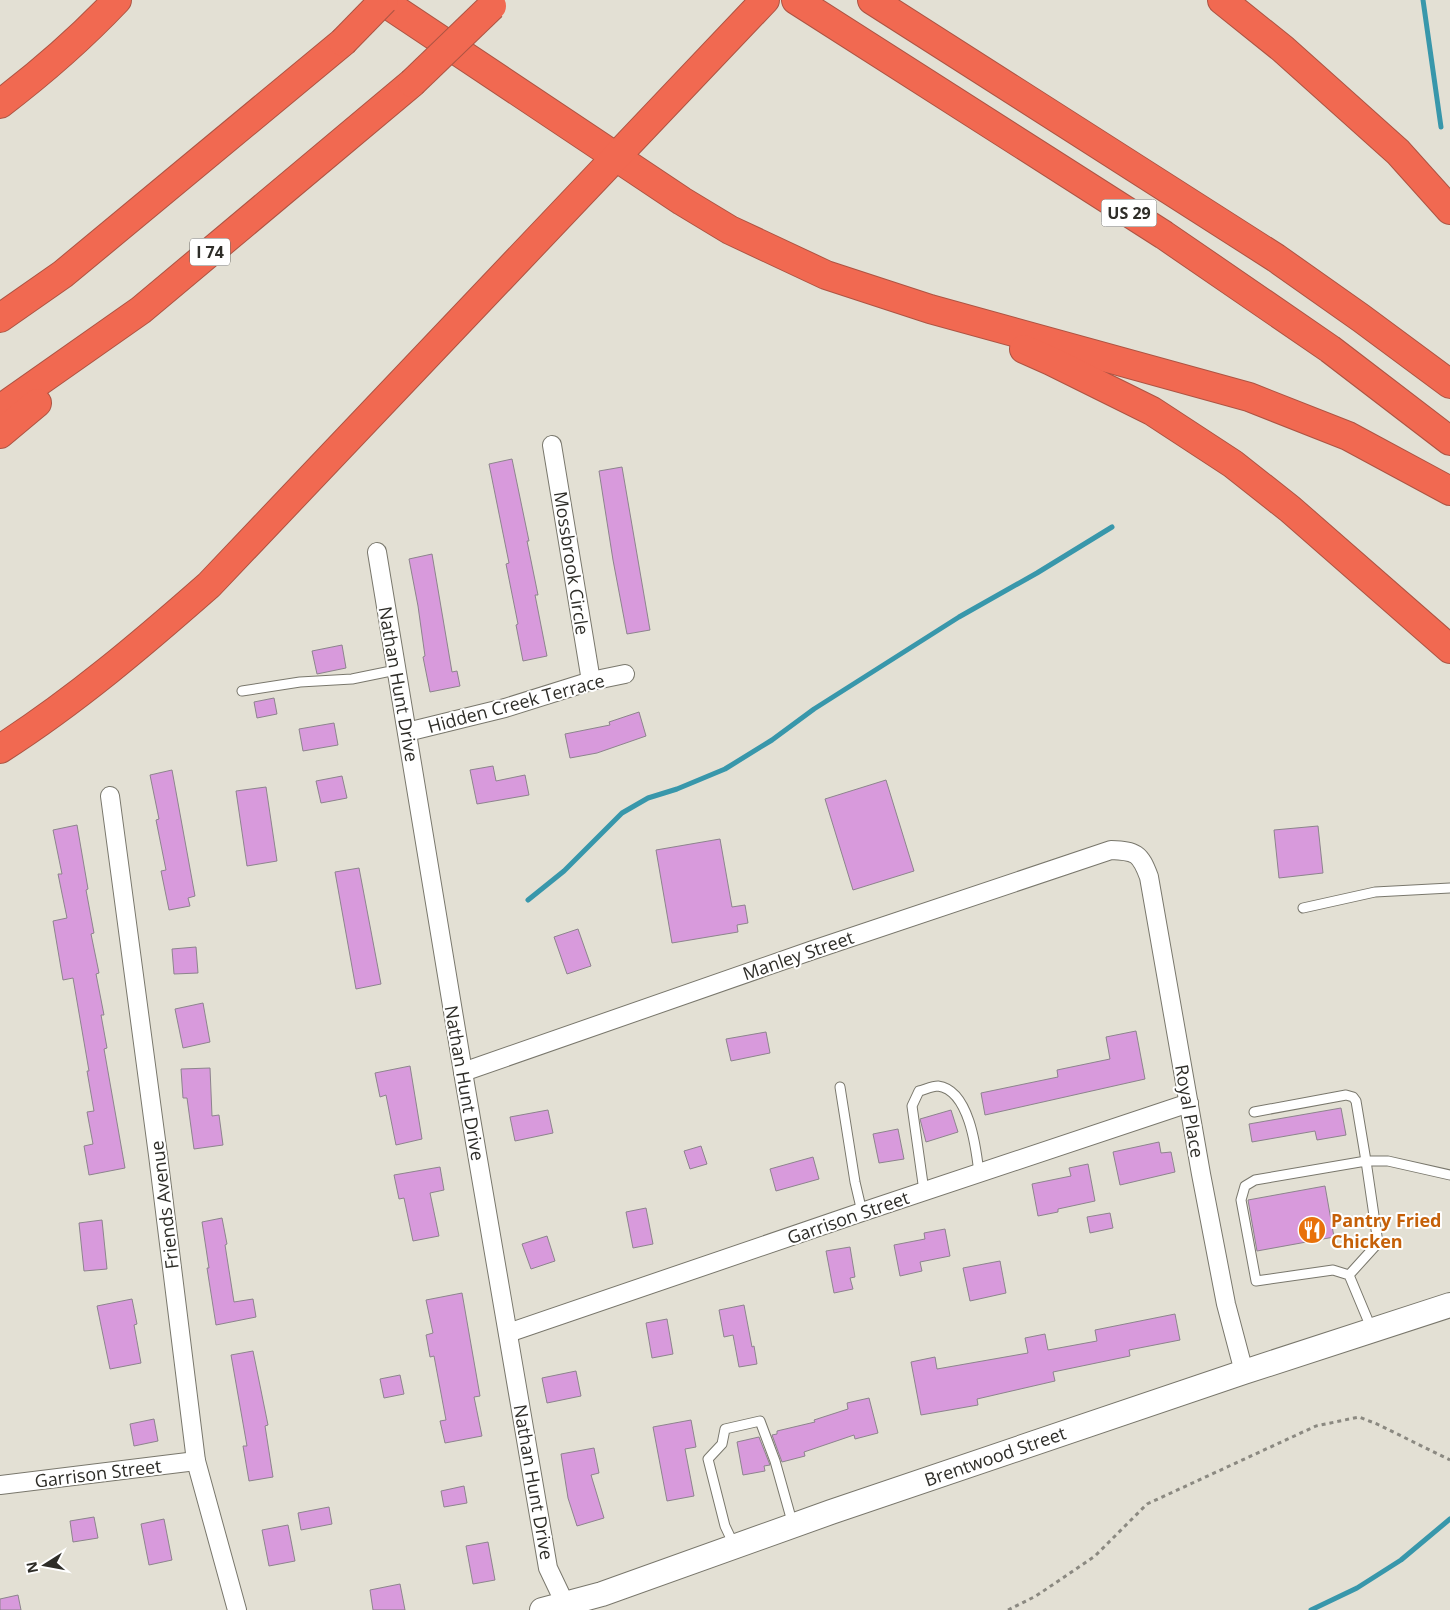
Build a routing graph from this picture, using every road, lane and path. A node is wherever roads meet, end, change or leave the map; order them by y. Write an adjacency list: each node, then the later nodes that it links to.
1 (118, 0): 9 (highway)
2 (380, 0): 10 (highway)
3 (384, 0): 14 (highway, bridge)
4 (766, 0): 10 (highway)
5 (796, 0): 18 (highway, US 29)
6 (872, 0): 15 (highway, US 29)
7 (1222, 0): 11 (highway)
8 (495, 3): 13 (highway, I 74, bridge)
9 (0, 104)
10 (617, 157): 12 (highway); 28 (highway)
11 (1450, 210)
12 (930, 309): 20 (highway); 22 (highway)
13 (141, 310): 16 (highway, I 74); 17 (highway)
14 (0, 318)
15 (1450, 384)
16 (0, 409)
17 (0, 434)
18 (1450, 441)
19 (552, 445): 25 (street, Mossbrook Circle)
20 (1450, 491)
21 (377, 552): 23 (street, Nathan Hunt Drive)
22 (1450, 649)
23 (396, 670): 26 (lane); 27 (street, Nathan Hunt Drive)
24 (625, 674): 25 (street, Hidden Creek Terrace)
25 (591, 681): 27 (street, Hidden Creek Terrace)
26 (242, 691)
27 (407, 732): 33 (street, Nathan Hunt Drive)
28 (0, 748)
29 (110, 796): 48 (street, Friends Avenue)
30 (1134, 854): 33 (street, Manley Street); 35 (street, Royal Place)
31 (1450, 888): 32 (lane)
32 (1303, 908)
33 (463, 1072): 45 (street, Nathan Hunt Drive)
34 (840, 1086): 41 (lane)
35 (1189, 1104): 38 (street, Garrison Street); 46 (street, Royal Place)
36 (1254, 1112): 37 (lane)
37 (1366, 1162): 39 (lane); 42 (lane); 42 (lane)
38 (980, 1172): 40 (street, Garrison Street); 40 (lane)
39 (1450, 1174)
40 (924, 1191): 41 (street, Garrison Street)
41 (862, 1212): 45 (street, Garrison Street)
42 (1350, 1275): 44 (lane)
43 (1450, 1305): 44 (main road, Brentwood Street)
44 (1372, 1331): 46 (main road, Brentwood Street)
45 (508, 1333): 52 (street, Nathan Hunt Drive)
46 (1244, 1372): 50 (main road, Brentwood Street)
47 (1450, 1460): 55 (path)
48 (196, 1461): 49 (street, Garrison Street); 53 (street, Friends Avenue)
49 (0, 1484)
50 (793, 1526): 51 (main road, Brentwood Street); 51 (lane)
51 (735, 1547): 52 (main road, Brentwood Street)
52 (567, 1607): 54 (main road, Brentwood Street)
53 (237, 1610)
54 (542, 1610)
55 (1008, 1610)

